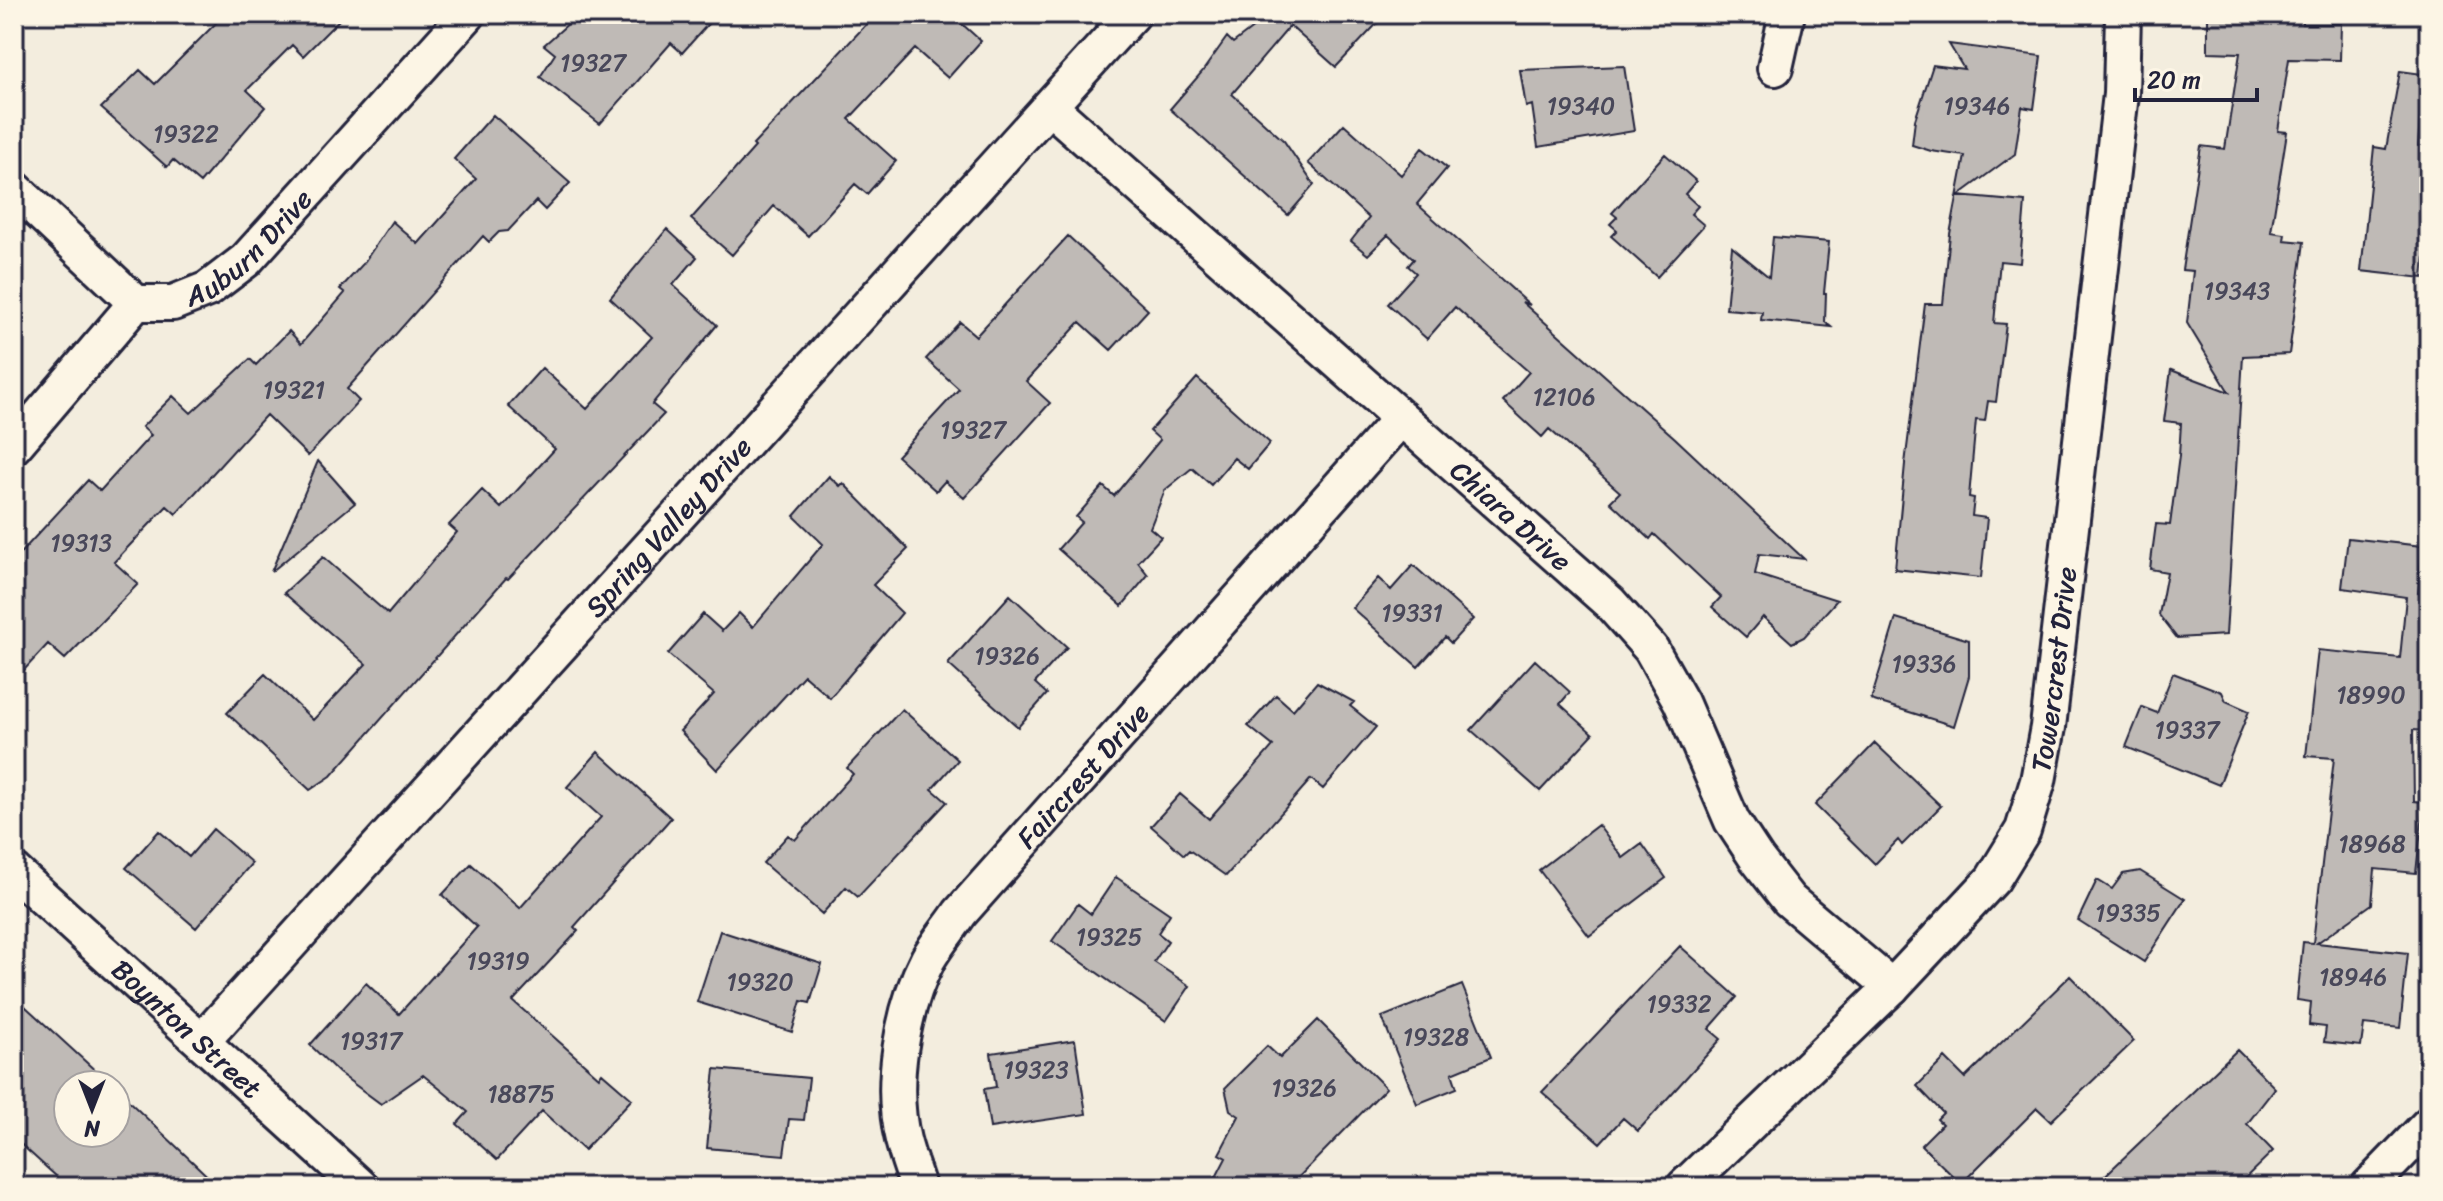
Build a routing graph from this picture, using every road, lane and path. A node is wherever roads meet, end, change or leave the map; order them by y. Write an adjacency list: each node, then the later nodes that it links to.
1 (468, 14): 8 (street, Auburn Drive)
2 (1133, 14): 6 (street, Spring Valley Drive)
3 (1787, 14): 5 (street)
4 (2123, 14): 12 (street, Towercrest Drive)
5 (1775, 68)
6 (1050, 107): 9 (street, Chiara Drive); 13 (street, Spring Valley Drive)
7 (14, 188): 8 (street)
8 (136, 303): 10 (street)
9 (1400, 419): 12 (street, Chiara Drive); 17 (street, Faircrest Drive)
10 (14, 446)
11 (14, 871): 13 (street, Boynton Street)
12 (1892, 987): 18 (street, Towercrest Drive)
13 (202, 1041): 16 (street, Boynton Street)
14 (2429, 1124): 15 (street)
15 (2389, 1180)
16 (361, 1187)
17 (918, 1187)
18 (1684, 1187)

